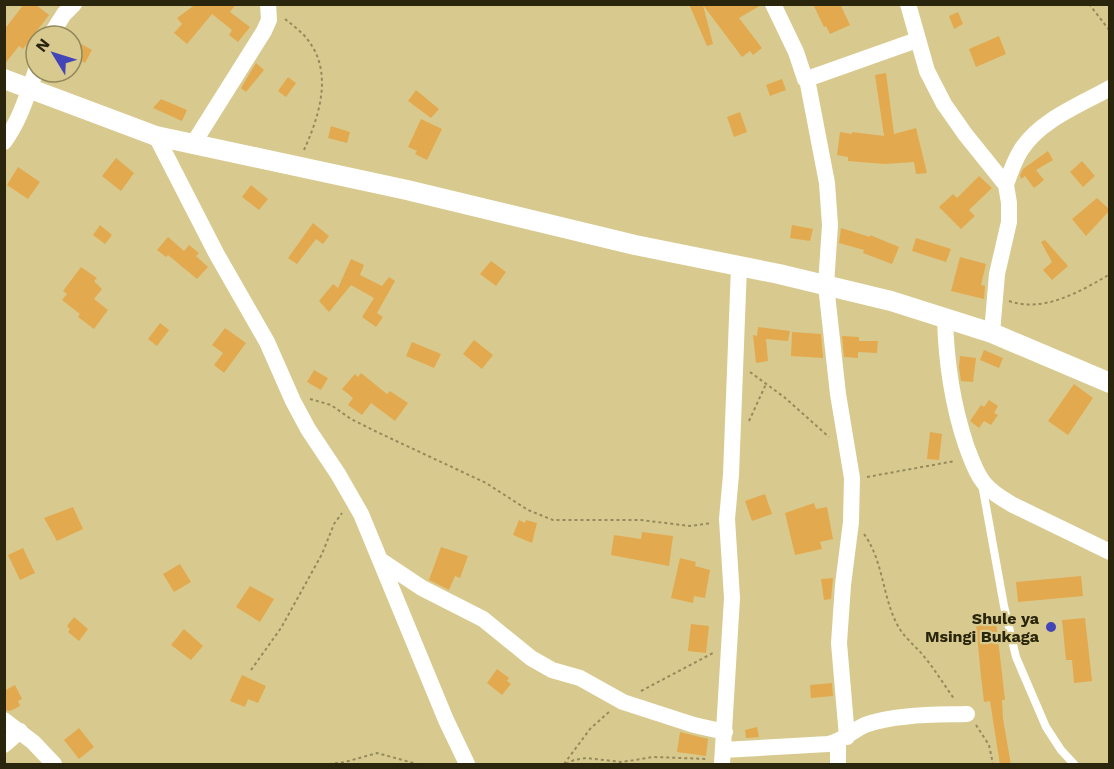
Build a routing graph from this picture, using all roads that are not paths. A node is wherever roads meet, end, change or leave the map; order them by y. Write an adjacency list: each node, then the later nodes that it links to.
1 (74, 4): 5 (street)
2 (773, 4): 8 (street)
3 (908, 4): 6 (street)
4 (274, 9): 14 (street)
5 (58, 24)
6 (917, 40): 8 (street); 15 (street)
7 (4, 79): 11 (street)
8 (807, 79): 17 (street)
9 (31, 84): 11 (street)
10 (1110, 88): 15 (street)
11 (29, 90): 12 (street); 13 (street)
12 (156, 136): 14 (street); 23 (street)
13 (4, 142)
14 (193, 144): 16 (street)
15 (1006, 185): 19 (street)
16 (739, 266): 17 (street); 27 (street)
17 (826, 285): 18 (street); 28 (street)
18 (945, 317): 19 (street); 21 (street)
19 (992, 333): 20 (street)
20 (1110, 383)
21 (982, 481): 22 (street); 34 (lane)
22 (1110, 552)
23 (380, 560): 27 (street); 32 (street)
24 (967, 714): 28 (street)
25 (4, 720): 26 (street)
26 (20, 731): 29 (street); 31 (street)
27 (725, 732): 30 (street)
28 (842, 740): 30 (street); 33 (street)
29 (4, 745)
30 (722, 758)
31 (54, 765)
32 (467, 765)
33 (838, 765)
34 (1074, 765)

